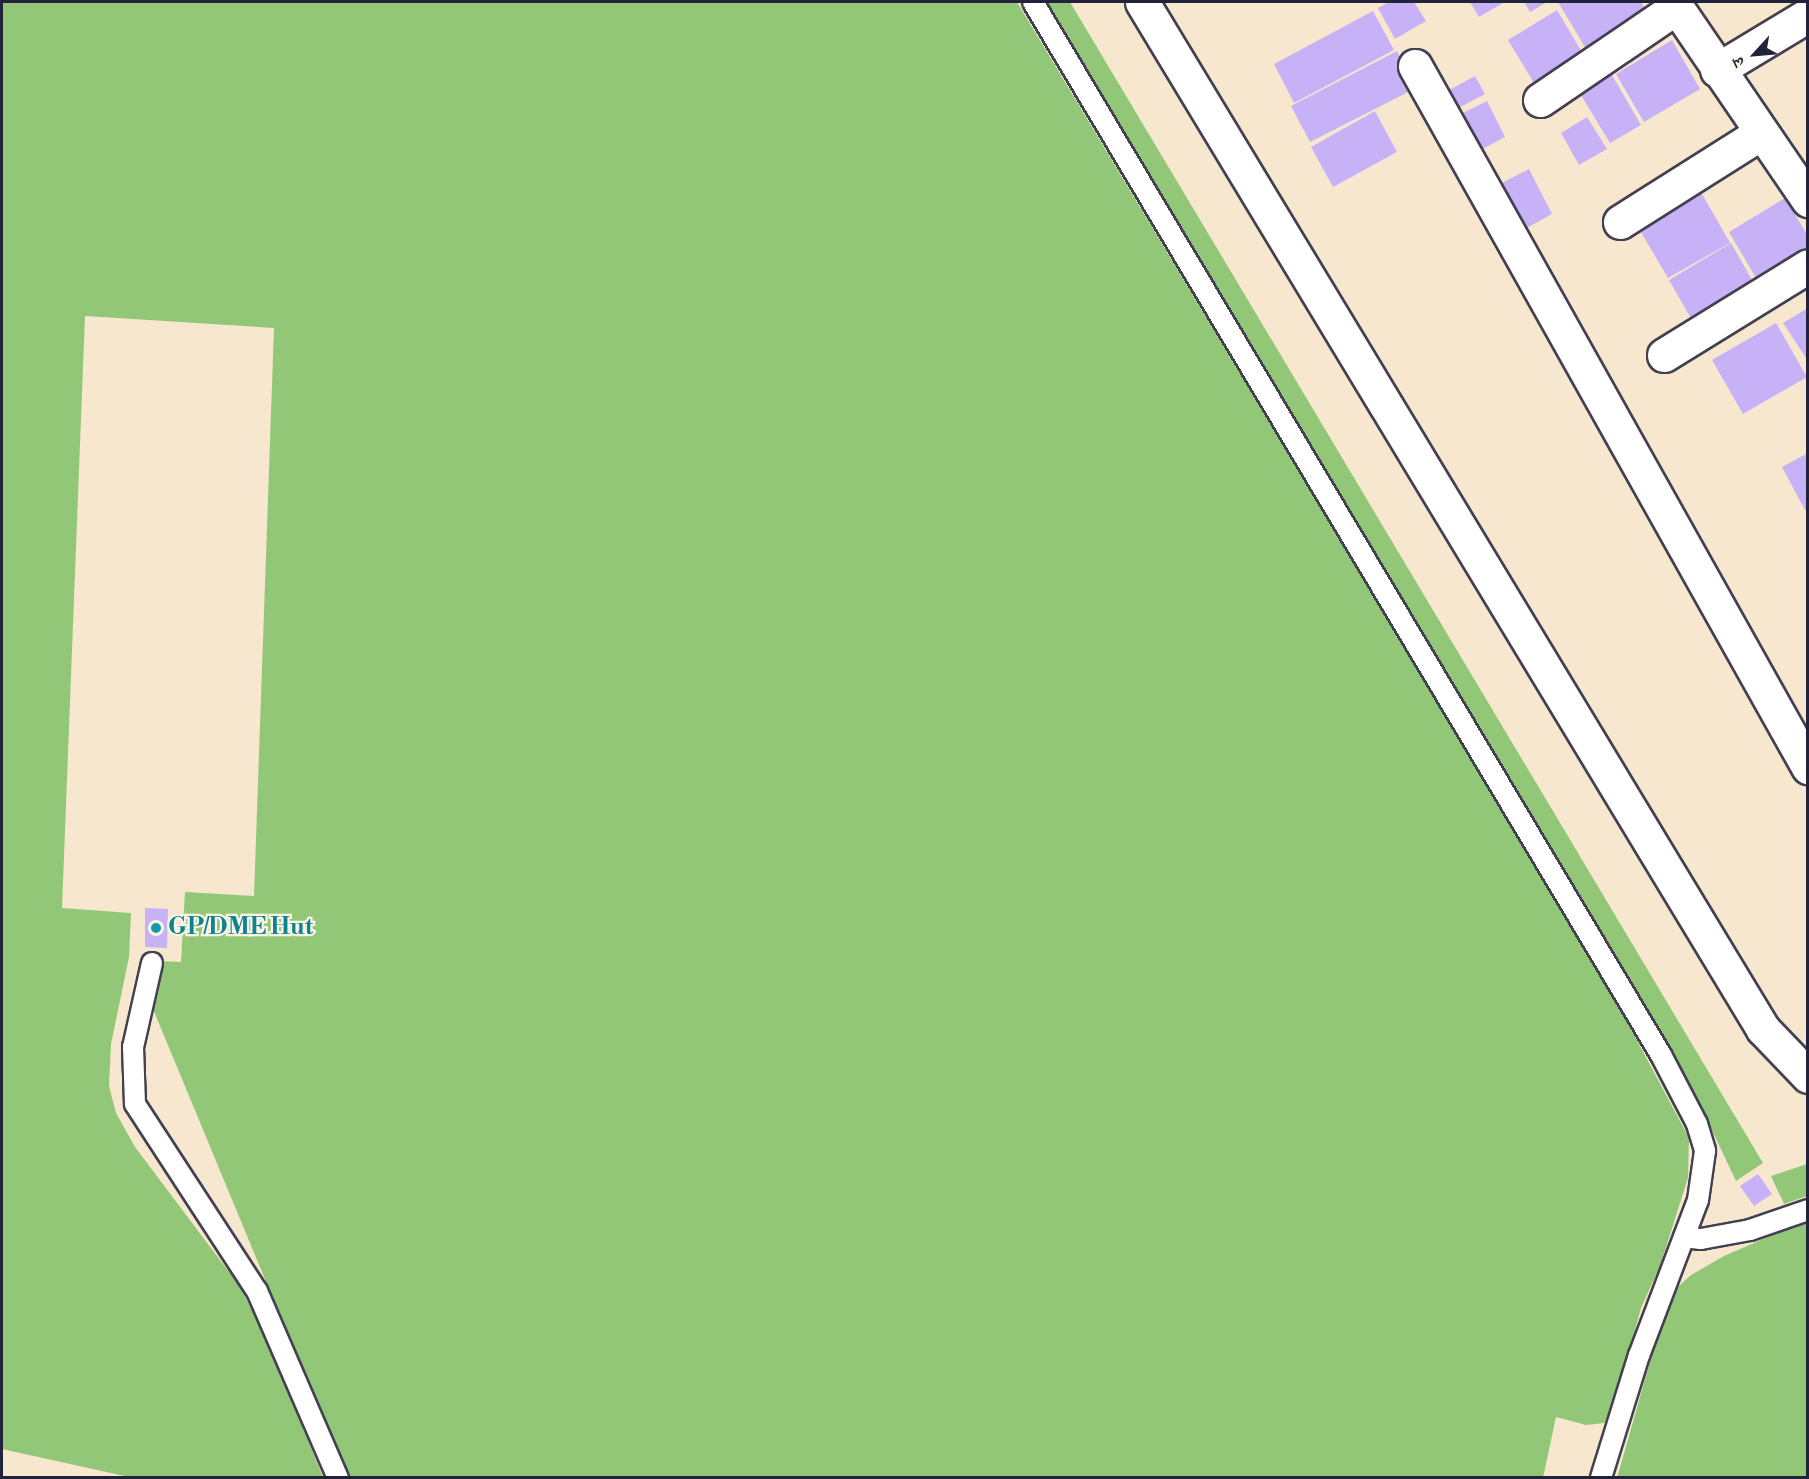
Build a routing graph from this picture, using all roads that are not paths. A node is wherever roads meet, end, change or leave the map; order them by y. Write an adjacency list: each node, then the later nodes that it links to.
1 (1033, 2): 17 (lane)
2 (1142, 2): 15 (street)
3 (1675, 4): 6 (street); 7 (street)
4 (1808, 15): 6 (street)
5 (1415, 66): 13 (street)
6 (1717, 70): 8 (street)
7 (1540, 100)
8 (1761, 133): 9 (street); 10 (street)
9 (1808, 200)
10 (1620, 222)
11 (1808, 266): 12 (street)
12 (1664, 355)
13 (1808, 766)
14 (152, 963): 18 (lane)
15 (1808, 1076)
16 (1808, 1210): 17 (lane)
17 (1684, 1237): 19 (lane)
18 (338, 1478)
19 (1600, 1478)

